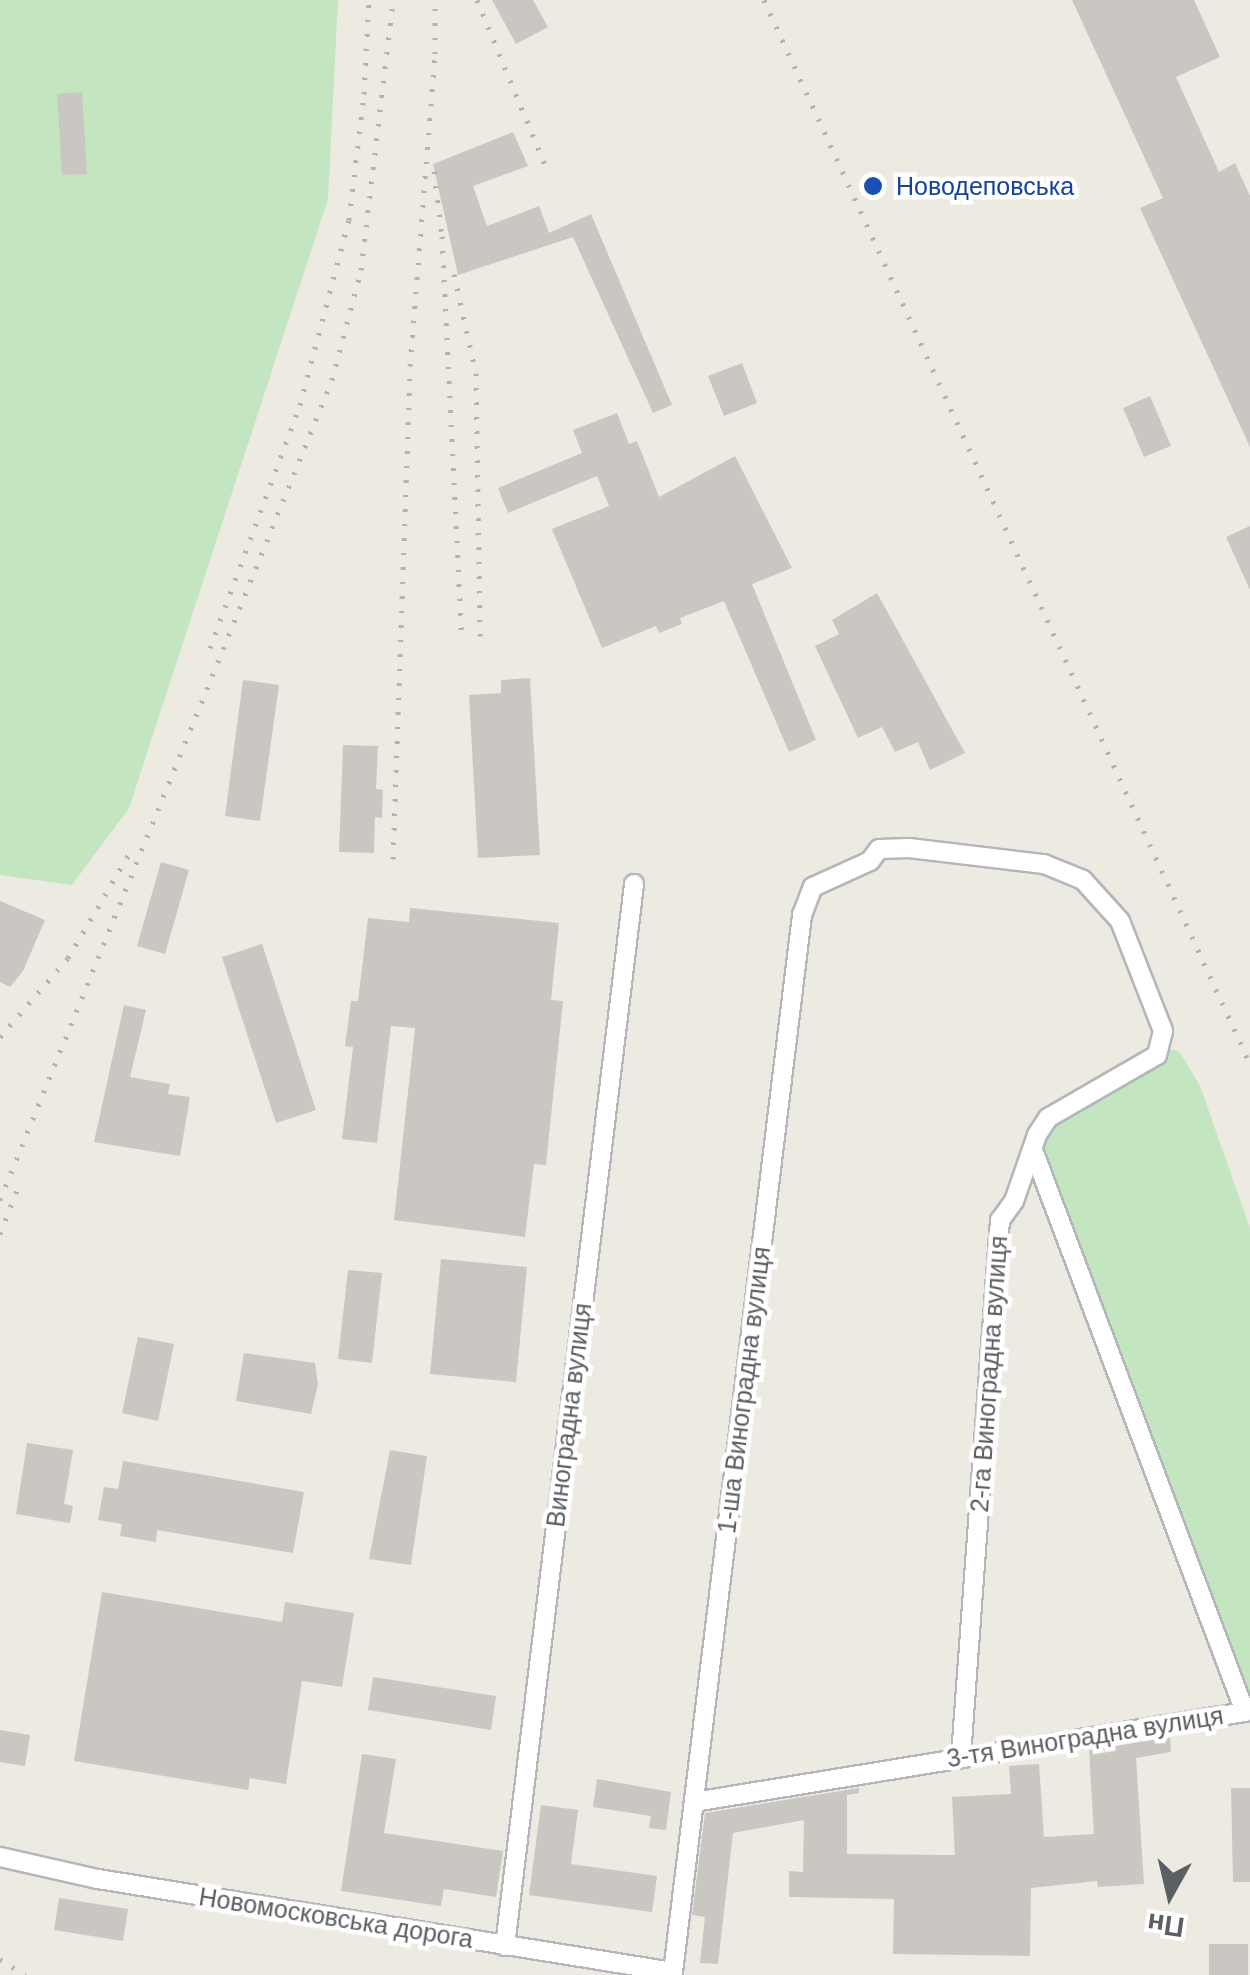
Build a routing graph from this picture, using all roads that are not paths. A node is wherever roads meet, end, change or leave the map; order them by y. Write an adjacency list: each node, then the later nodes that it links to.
1 (878, 850): 4 (street, 2-га Виноградна вулиця); 5 (street, 1-ша Виноградна вулиця)
2 (634, 884): 7 (street, Виноградна вулиця)
3 (1035, 1154): 4 (street, 3-тя Виноградна вулиця)
4 (961, 1756): 5 (street, 3-тя Виноградна вулиця)
5 (694, 1802): 8 (street, 1-ша Виноградна вулиця)
6 (0, 1856): 7 (street, Новомосковська дорога)
7 (505, 1946): 8 (street, Новомосковська дорога)
8 (673, 1972)

